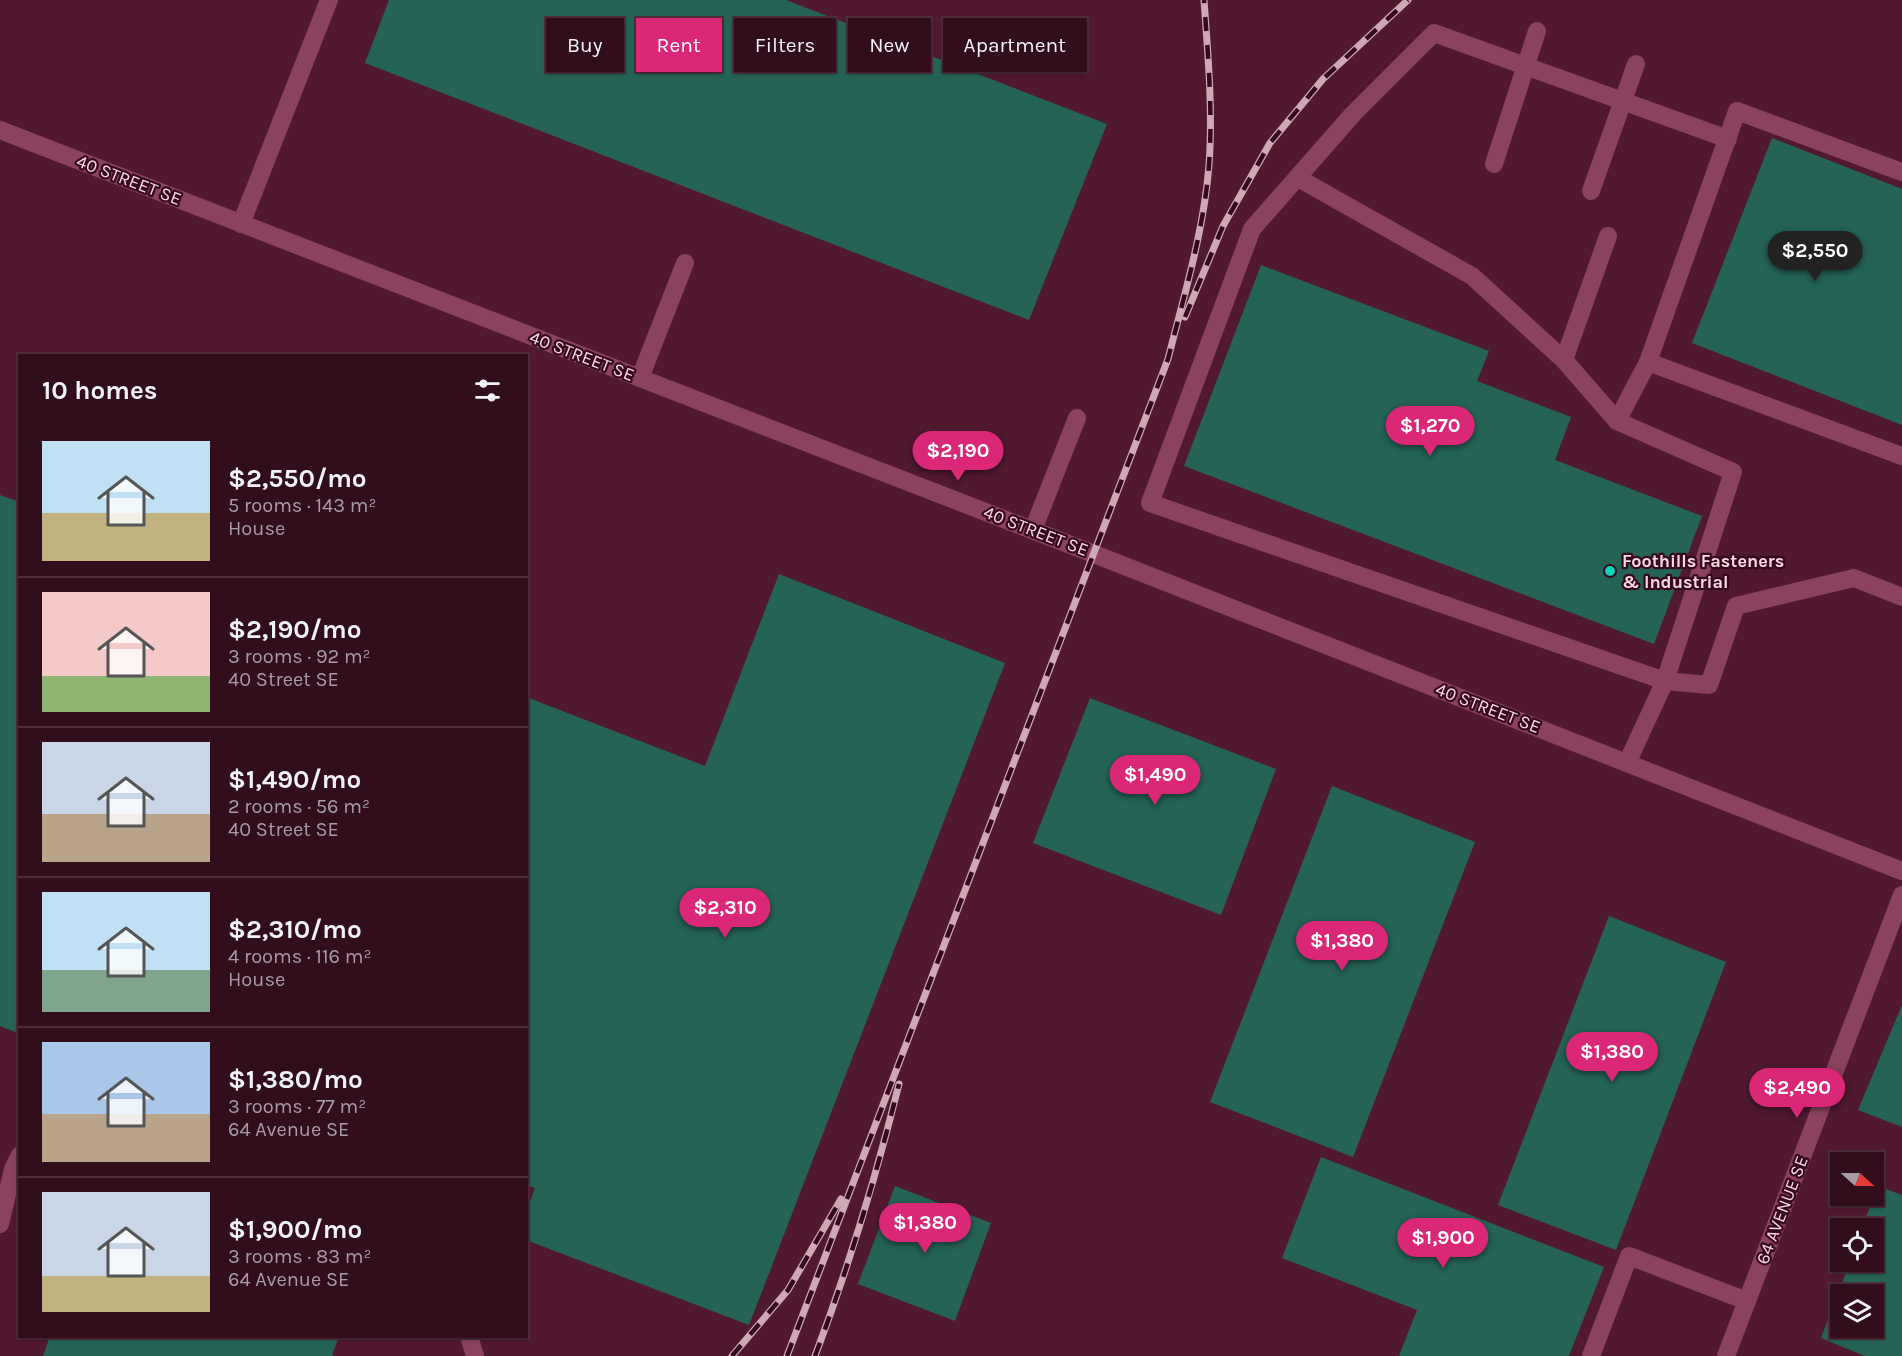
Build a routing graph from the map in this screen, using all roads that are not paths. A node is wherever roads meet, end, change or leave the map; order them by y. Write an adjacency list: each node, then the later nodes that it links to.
1 (329, 0): 12 (street)
2 (1538, 31): 4 (street)
3 (1636, 64): 5 (street)
4 (1526, 65): 5 (street); 8 (street); 10 (street)
5 (1623, 102): 7 (street); 11 (street)
6 (0, 130): 12 (street, 40 STREET SE)
7 (1728, 139): 9 (street); 16 (street)
8 (1494, 164)
9 (1902, 172)
10 (1298, 177): 15 (street); 23 (street)
11 (1591, 191)
12 (241, 224): 17 (street, 40 STREET SE)
13 (1608, 236): 15 (street)
14 (685, 263): 17 (street)
15 (1564, 360): 19 (street)
16 (1648, 362): 19 (street); 20 (street)
17 (640, 378): 21 (street, 40 STREET SE)
18 (1077, 417): 21 (street)
19 (1617, 421): 23 (street)
20 (1902, 456)
21 (1033, 530): 24 (street, 40 STREET SE)
22 (1902, 597): 23 (street)
23 (1665, 681): 24 (street)
24 (1627, 763): 25 (street, 40 STREET SE)
25 (1902, 871)
26 (1902, 895): 29 (street, 64 AVENUE SE)
27 (18, 1159): 28 (street)
28 (0, 1224)
29 (1747, 1301): 32 (street); 33 (street, 64 AVENUE SE)
30 (470, 1338): 31 (street)
31 (475, 1356)
32 (1591, 1356)
33 (1726, 1356)

